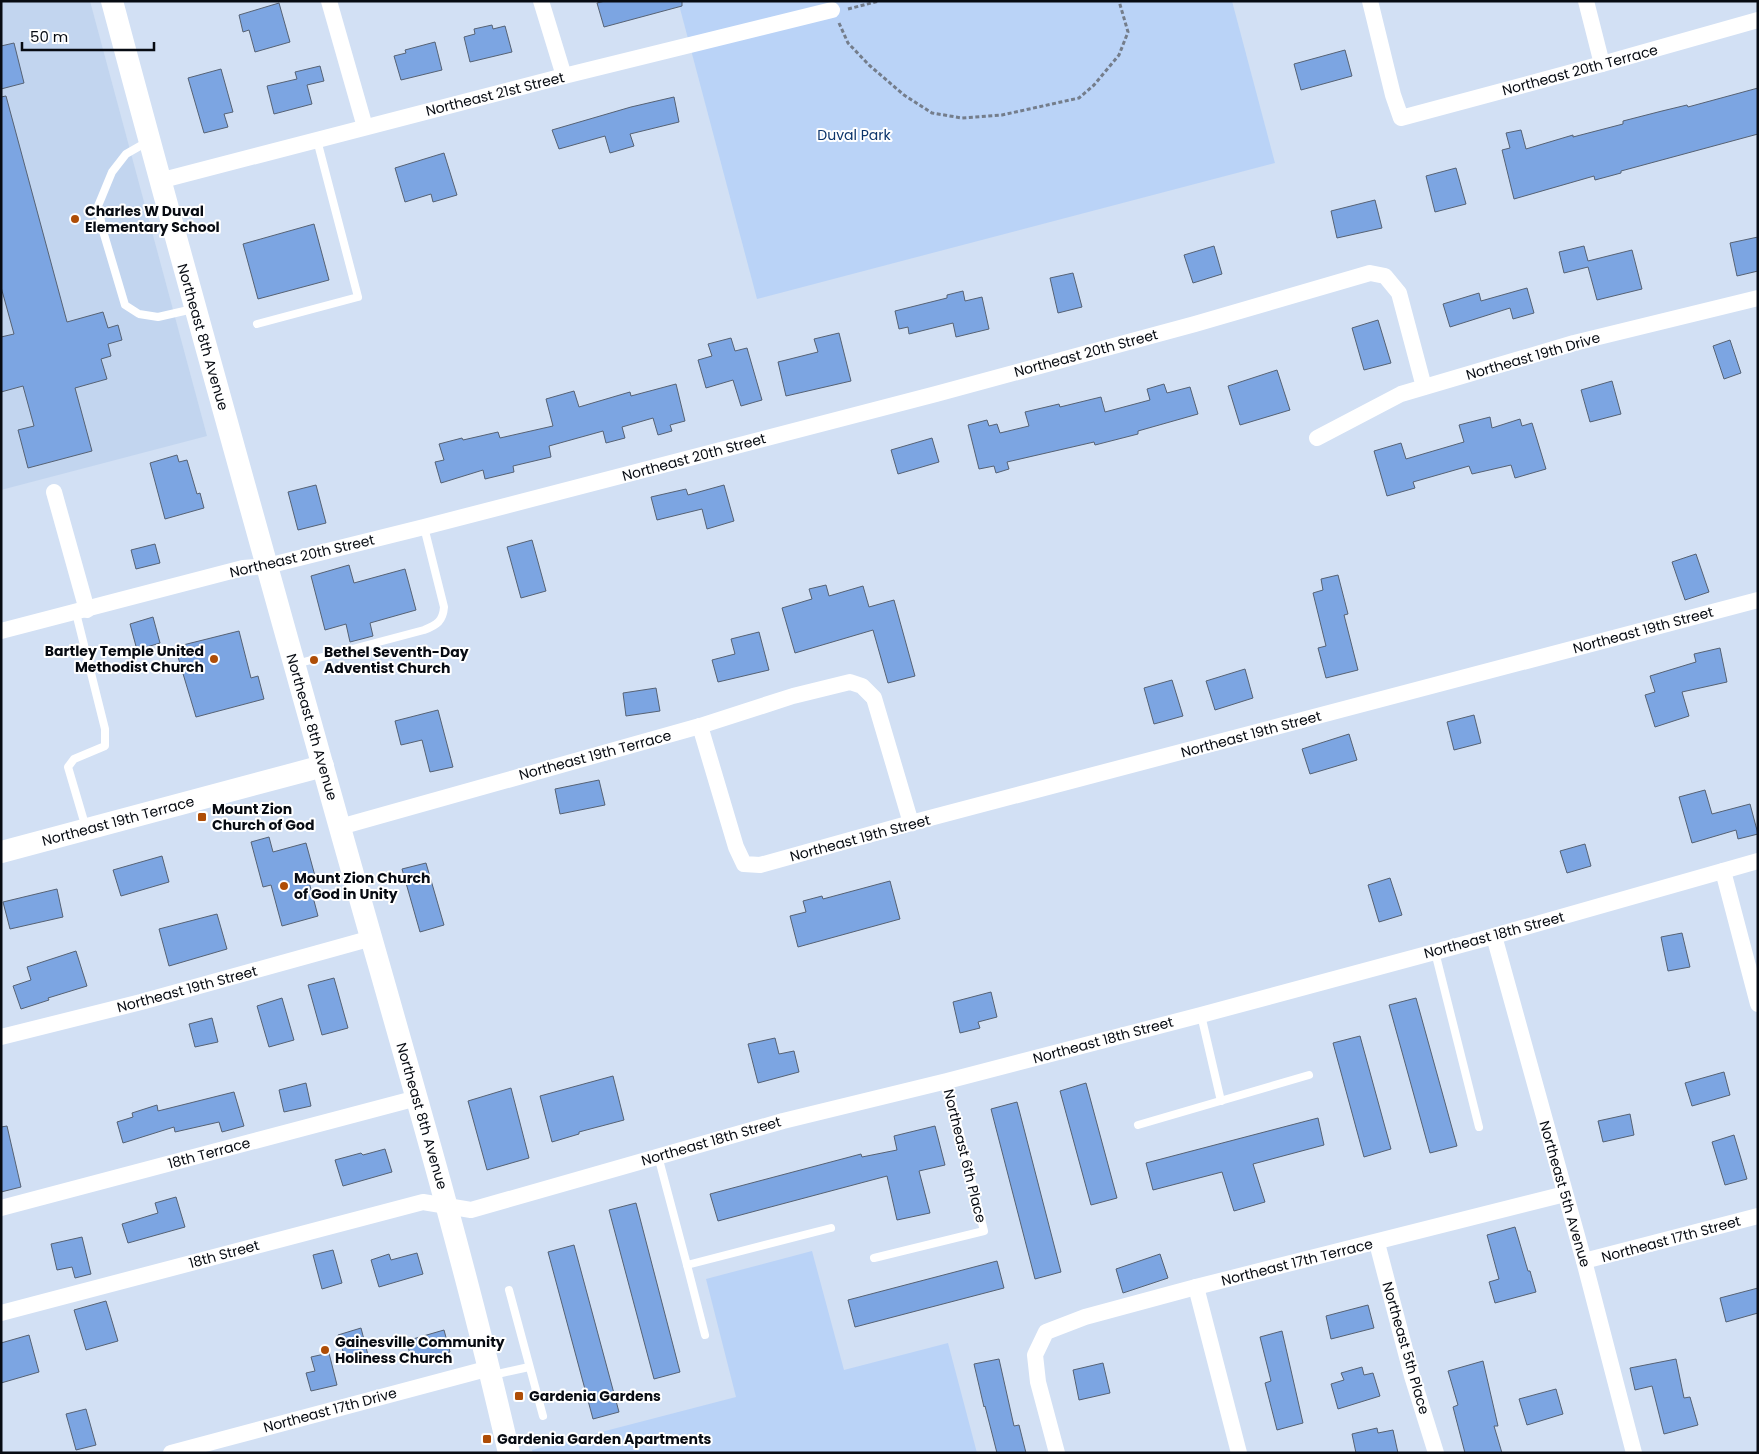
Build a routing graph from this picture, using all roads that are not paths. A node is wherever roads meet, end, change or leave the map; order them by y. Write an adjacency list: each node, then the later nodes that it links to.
1 (112, 1): 12 (street, Northeast 8th Avenue)
2 (329, 1): 10 (street)
3 (541, 1): 9 (street)
4 (1370, 1): 8 (street, Northeast 20th Terrace)
5 (1586, 1): 8 (street)
6 (832, 10): 9 (street, Northeast 21st Street)
7 (1758, 20): 8 (street, Northeast 20th Terrace)
8 (1602, 64)
9 (564, 76): 10 (street, Northeast 21st Street)
10 (365, 127): 11 (street, Northeast 21st Street)
11 (317, 140): 13 (street, Northeast 21st Street); 16 (lane)
12 (149, 141): 13 (street, Northeast 8th Avenue); 15 (lane)
13 (159, 181): 15 (street, Northeast 8th Avenue)
14 (1758, 298): 17 (street, Northeast 19th Drive)
15 (195, 309): 21 (street, Northeast 8th Avenue)
16 (257, 324)
17 (1424, 387): 18 (street, Northeast 19th Drive); 20 (street, Northeast 20th Street)
18 (1317, 438)
19 (54, 492): 23 (street)
20 (424, 527): 21 (street, Northeast 20th Street); 25 (lane)
21 (267, 566): 23 (street, Northeast 20th Street); 25 (street, Northeast 8th Avenue)
22 (1758, 600): 28 (street, Northeast 19th Street)
23 (82, 611): 24 (street, Northeast 20th Street); 30 (lane)
24 (1, 631)
25 (294, 664): 27 (street, Northeast 8th Avenue)
26 (700, 726): 28 (street, Northeast 19th Terrace); 28 (street, Northeast 19th Street); 29 (street, Northeast 19th Terrace)
27 (323, 766): 29 (street, Northeast 8th Avenue); 30 (street, Northeast 19th Terrace)
28 (911, 823)
29 (340, 827): 35 (street, Northeast 8th Avenue)
30 (86, 830): 31 (street, Northeast 19th Terrace)
31 (1, 852)
32 (1758, 861): 33 (street, Northeast 18th Street)
33 (1723, 871): 34 (street, Northeast 18th Street); 37 (street)
34 (1494, 936): 36 (street, Northeast 18th Street); 47 (street, Northeast 5th Avenue)
35 (372, 938): 39 (street, Northeast 19th Street); 42 (street, Northeast 8th Avenue)
36 (1435, 952): 38 (street, Northeast 18th Street); 45 (lane)
37 (1758, 1004)
38 (1201, 1015): 41 (street, Northeast 18th Street); 43 (lane)
39 (1, 1037)
40 (1310, 1075): 43 (lane)
41 (947, 1081): 46 (street, Northeast 18th Street); 53 (lane, Northeast 6th Place)
42 (417, 1098): 48 (street, Northeast 8th Avenue); 49 (street, 18th Terrace)
43 (1222, 1101): 44 (lane)
44 (1138, 1125)
45 (1479, 1127)
46 (658, 1156): 48 (street, Northeast 18th Street); 55 (lane)
47 (1565, 1194): 52 (street, Northeast 17th Terrace); 54 (street, Northeast 5th Avenue)
48 (447, 1206): 58 (street, 18th Street); 61 (street, Northeast 8th Avenue)
49 (1, 1208)
50 (1758, 1216): 54 (street, Northeast 17th Street)
51 (830, 1228): 55 (lane)
52 (1377, 1243): 56 (street, Northeast 17th Terrace); 68 (street, Northeast 5th Place)
53 (874, 1258)
54 (1584, 1262): 63 (street, Northeast 5th Avenue)
55 (687, 1265): 59 (lane)
56 (1196, 1287): 66 (street, Northeast 17th Terrace); 67 (street)
57 (509, 1290): 60 (lane)
58 (1, 1313)
59 (705, 1335)
60 (530, 1367): 61 (lane); 62 (lane)
61 (490, 1372): 64 (street, Northeast 17th Drive); 65 (street, Northeast 8th Avenue)
62 (543, 1416)
63 (1632, 1452)
64 (171, 1453)
65 (509, 1453)
66 (1057, 1453)
67 (1238, 1453)
68 (1436, 1453)

